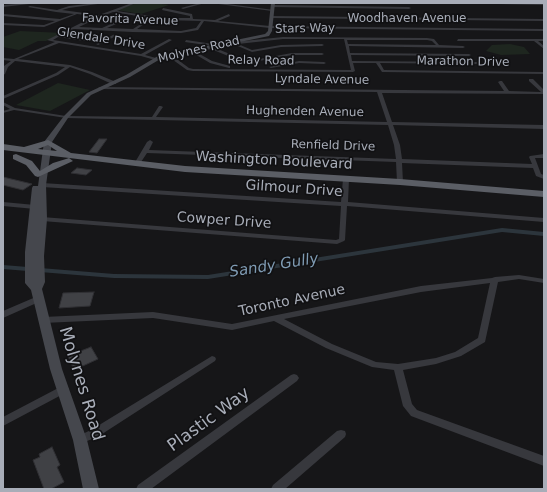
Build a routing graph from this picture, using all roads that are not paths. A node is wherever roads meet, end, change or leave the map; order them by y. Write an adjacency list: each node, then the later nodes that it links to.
1 (12, 3): 16 (street)
2 (37, 3): 15 (street)
3 (104, 3): 11 (street)
4 (123, 3): 12 (street)
5 (135, 3): 12 (street)
6 (204, 3): 21 (street)
7 (212, 3): 13 (street)
8 (226, 3): 13 (street)
9 (343, 3): 18 (street)
10 (497, 3): 14 (street)
11 (93, 4): 20 (street); 24 (street)
12 (131, 4): 25 (street, Glendale Drive)
13 (218, 4): 17 (street)
14 (544, 4)
15 (29, 5): 16 (street); 24 (street)
16 (3, 6)
17 (273, 6): 18 (street); 30 (main road)
18 (365, 6): 19 (street)
19 (386, 7): 22 (street); 31 (street)
20 (96, 8)
21 (183, 8)
22 (409, 8)
23 (162, 9): 34 (street)
24 (54, 11): 26 (street)
25 (113, 11): 29 (street, Glendale Drive); 33 (street, Woodhaven Avenue)
26 (76, 14): 29 (street); 35 (street)
27 (3, 15): 35 (street)
28 (229, 15): 39 (street)
29 (99, 16): 43 (street, Glendale Drive)
30 (271, 17): 31 (street); 42 (main road)
31 (391, 17): 32 (street)
32 (418, 17): 38 (street); 44 (street)
33 (153, 18): 34 (street, Woodhaven Avenue); 48 (street)
34 (190, 19): 37 (street, Woodhaven Avenue)
35 (60, 20): 40 (street)
36 (122, 20): 46 (street)
37 (203, 20): 39 (street, Woodhaven Avenue); 49 (street, Favorita Avenue)
38 (544, 20)
39 (215, 21): 42 (street, Woodhaven Avenue)
40 (3, 24)
41 (169, 25): 49 (street)
42 (270, 27): 44 (street, Woodhaven Avenue); 66 (main road, Molynes Road)
43 (76, 28): 46 (street, Favorita Avenue); 50 (street, Glendale Drive)
44 (425, 28): 45 (street, Woodhaven Avenue)
45 (454, 29): 47 (street, Woodhaven Avenue); 52 (street)
46 (103, 30): 48 (street, Favorita Avenue)
47 (544, 30)
48 (132, 31): 49 (street, Favorita Avenue)
49 (163, 32)
50 (58, 36): 59 (street, Glendale Drive); 62 (street)
51 (116, 36): 62 (street)
52 (459, 36): 57 (street); 68 (street)
53 (320, 38): 54 (street, Stars Way); 56 (street, Stars Way); 64 (street)
54 (345, 38): 65 (street); 67 (street, Stars Way)
55 (170, 40): 76 (street)
56 (260, 40): 63 (street, Stars Way); 70 (street)
57 (535, 40): 58 (street); 71 (street)
58 (544, 40)
59 (50, 41): 61 (street, Glendale Drive); 72 (street)
60 (186, 41): 66 (street)
61 (58, 42): 69 (street, Glendale Drive); 72 (street)
62 (101, 42): 69 (street)
63 (233, 43): 66 (street, Stars Way); 70 (street)
64 (322, 45): 70 (street); 74 (street)
65 (348, 45): 67 (street); 75 (street)
66 (210, 46): 73 (street, Stars Way); 74 (street); 80 (main road, Molynes Road)
67 (438, 46): 68 (street)
68 (463, 46): 77 (street)
69 (91, 47): 76 (street, Glendale Drive)
70 (273, 47)
71 (544, 47)
72 (38, 50): 81 (street)
73 (192, 52): 78 (street, Stars Way); 87 (street)
74 (322, 54): 84 (street)
75 (350, 54): 77 (street); 82 (street)
76 (142, 55): 80 (street, Glendale Drive)
77 (469, 55): 85 (street)
78 (171, 57): 87 (street, Relay Road)
79 (3, 59): 81 (street)
80 (155, 59): 95 (main road, Molynes Road)
81 (16, 60): 86 (street); 92 (street)
82 (352, 62): 83 (street); 89 (street, Relay Road)
83 (377, 62): 85 (street); 90 (street, Marathon Drive)
84 (324, 63): 88 (street); 89 (street)
85 (476, 63): 90 (street)
86 (69, 66): 95 (street); 101 (street)
87 (232, 69): 88 (street, Relay Road)
88 (269, 69): 89 (street, Relay Road)
89 (325, 71)
90 (483, 72): 91 (street, Marathon Drive)
91 (544, 73)
92 (3, 74)
93 (531, 80): 99 (street)
94 (500, 82): 100 (street)
95 (114, 83): 96 (main road, Molynes Road)
96 (100, 88): 97 (street, Lyndale Avenue); 107 (main road, Molynes Road)
97 (299, 90): 98 (street, Lyndale Avenue); 102 (street)
98 (379, 91): 100 (street, Lyndale Avenue); 109 (street)
99 (544, 92): 100 (street, Lyndale Avenue)
100 (508, 93)
101 (3, 98)
102 (300, 98)
103 (3, 103): 105 (street)
104 (161, 107): 108 (street)
105 (14, 109): 106 (street); 107 (street, Hughenden Avenue)
106 (3, 112)
107 (66, 118): 108 (street, Hughenden Avenue); 111 (main road, Molynes Road)
108 (153, 119): 109 (street, Hughenden Avenue)
109 (391, 124): 110 (street, Hughenden Avenue); 120 (street)
110 (544, 127)
111 (48, 142): 115 (highway); 117 (main road, Molynes Road); 119 (highway)
112 (150, 142): 114 (street)
113 (3, 147): 115 (highway, Washington Boulevard)
114 (145, 151): 120 (street, Renfield Drive); 121 (street)
115 (14, 153): 116 (highway, Washington Boulevard); 117 (highway, Washington Boulevard); 123 (highway)
116 (3, 154)
117 (46, 156): 119 (highway, Washington Boulevard); 123 (main road, Molynes Road)
118 (544, 156): 122 (street)
119 (72, 159): 121 (highway, Washington Boulevard); 123 (highway); 125 (highway, Washington Boulevard)
120 (399, 160): 122 (street, Renfield Drive); 126 (street)
121 (136, 164): 125 (highway, Washington Boulevard)
122 (535, 166): 124 (street)
123 (41, 173): 127 (main road, Molynes Road); 132 (main road, Molynes Road)
124 (544, 176)
125 (345, 181): 126 (highway, Washington Boulevard); 129 (highway, Washington Boulevard); 131 (street, Cowper Drive)
126 (400, 182): 128 (highway, Washington Boulevard)
127 (42, 184): 131 (street, Gilmour Drive); 133 (main road, Molynes Road)
128 (544, 194)
129 (544, 199)
130 (3, 204): 132 (street)
131 (345, 204): 133 (street, Cowper Drive); 134 (street, Gilmour Drive)
132 (34, 207): 135 (main road, Molynes Road)
133 (42, 219): 135 (main road, Molynes Road)
134 (544, 220)
135 (34, 257): 138 (main road, Molynes Road)
136 (495, 279): 137 (street, Toronto Avenue); 140 (street, Toronto Avenue); 143 (street)
137 (544, 281)
138 (36, 288): 139 (street); 141 (main road, Molynes Road)
139 (3, 315)
140 (274, 318): 141 (street, Toronto Avenue); 143 (street)
141 (43, 320): 145 (main road, Molynes Road)
142 (212, 359): 148 (street)
143 (398, 367): 149 (street)
144 (294, 378): 151 (street, Plastic Way)
145 (64, 389): 146 (street); 148 (main road, Molynes Road)
146 (3, 422)
147 (341, 434): 152 (street)
148 (80, 440): 150 (main road, Molynes Road)
149 (544, 461)
150 (91, 489)
151 (142, 489)
152 (277, 489)

